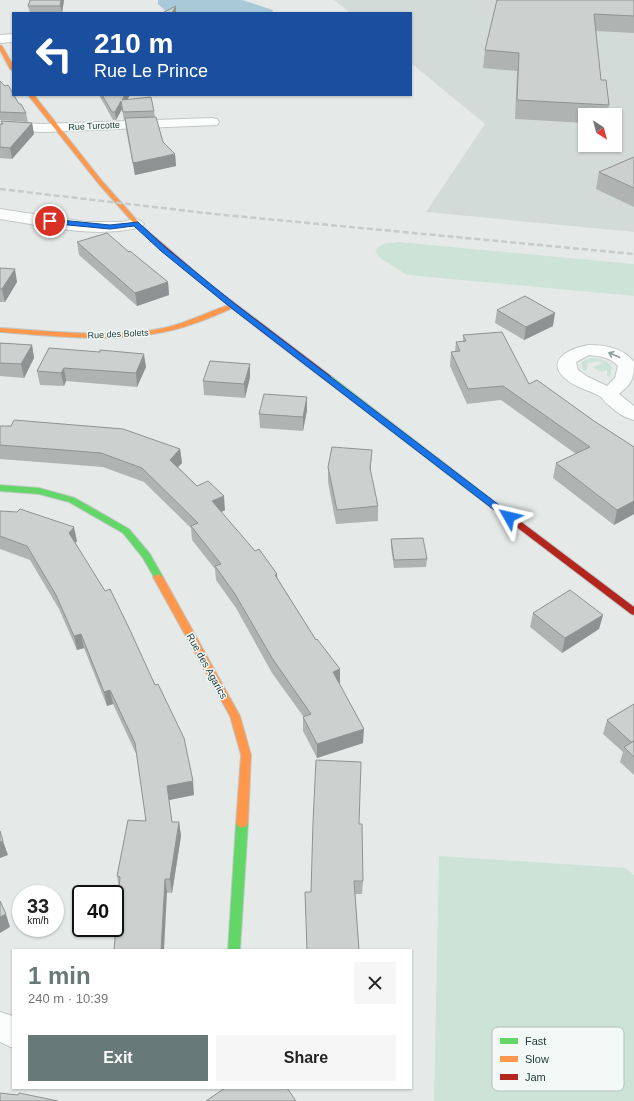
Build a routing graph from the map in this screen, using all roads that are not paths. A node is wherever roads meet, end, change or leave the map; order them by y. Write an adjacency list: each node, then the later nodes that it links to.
1 (12, 38): 2 (street)
2 (0, 39)
3 (0, 46): 4 (street)
4 (12, 67)
5 (32, 96): 8 (street)
6 (212, 122): 8 (street, Rue Turcotte)
7 (0, 126): 8 (street, Rue Turcotte)
8 (58, 128): 10 (street)
9 (0, 214): 10 (street)
10 (136, 224): 11 (street)
11 (233, 306): 12 (street, Rue des Bolets); 16 (street)
12 (0, 330)
13 (608, 394): 14 (street)
14 (634, 414)
15 (0, 488): 17 (street, Rue des Agarics)
16 (634, 612)
17 (234, 949)
18 (0, 1027): 19 (street)
19 (12, 1032)

